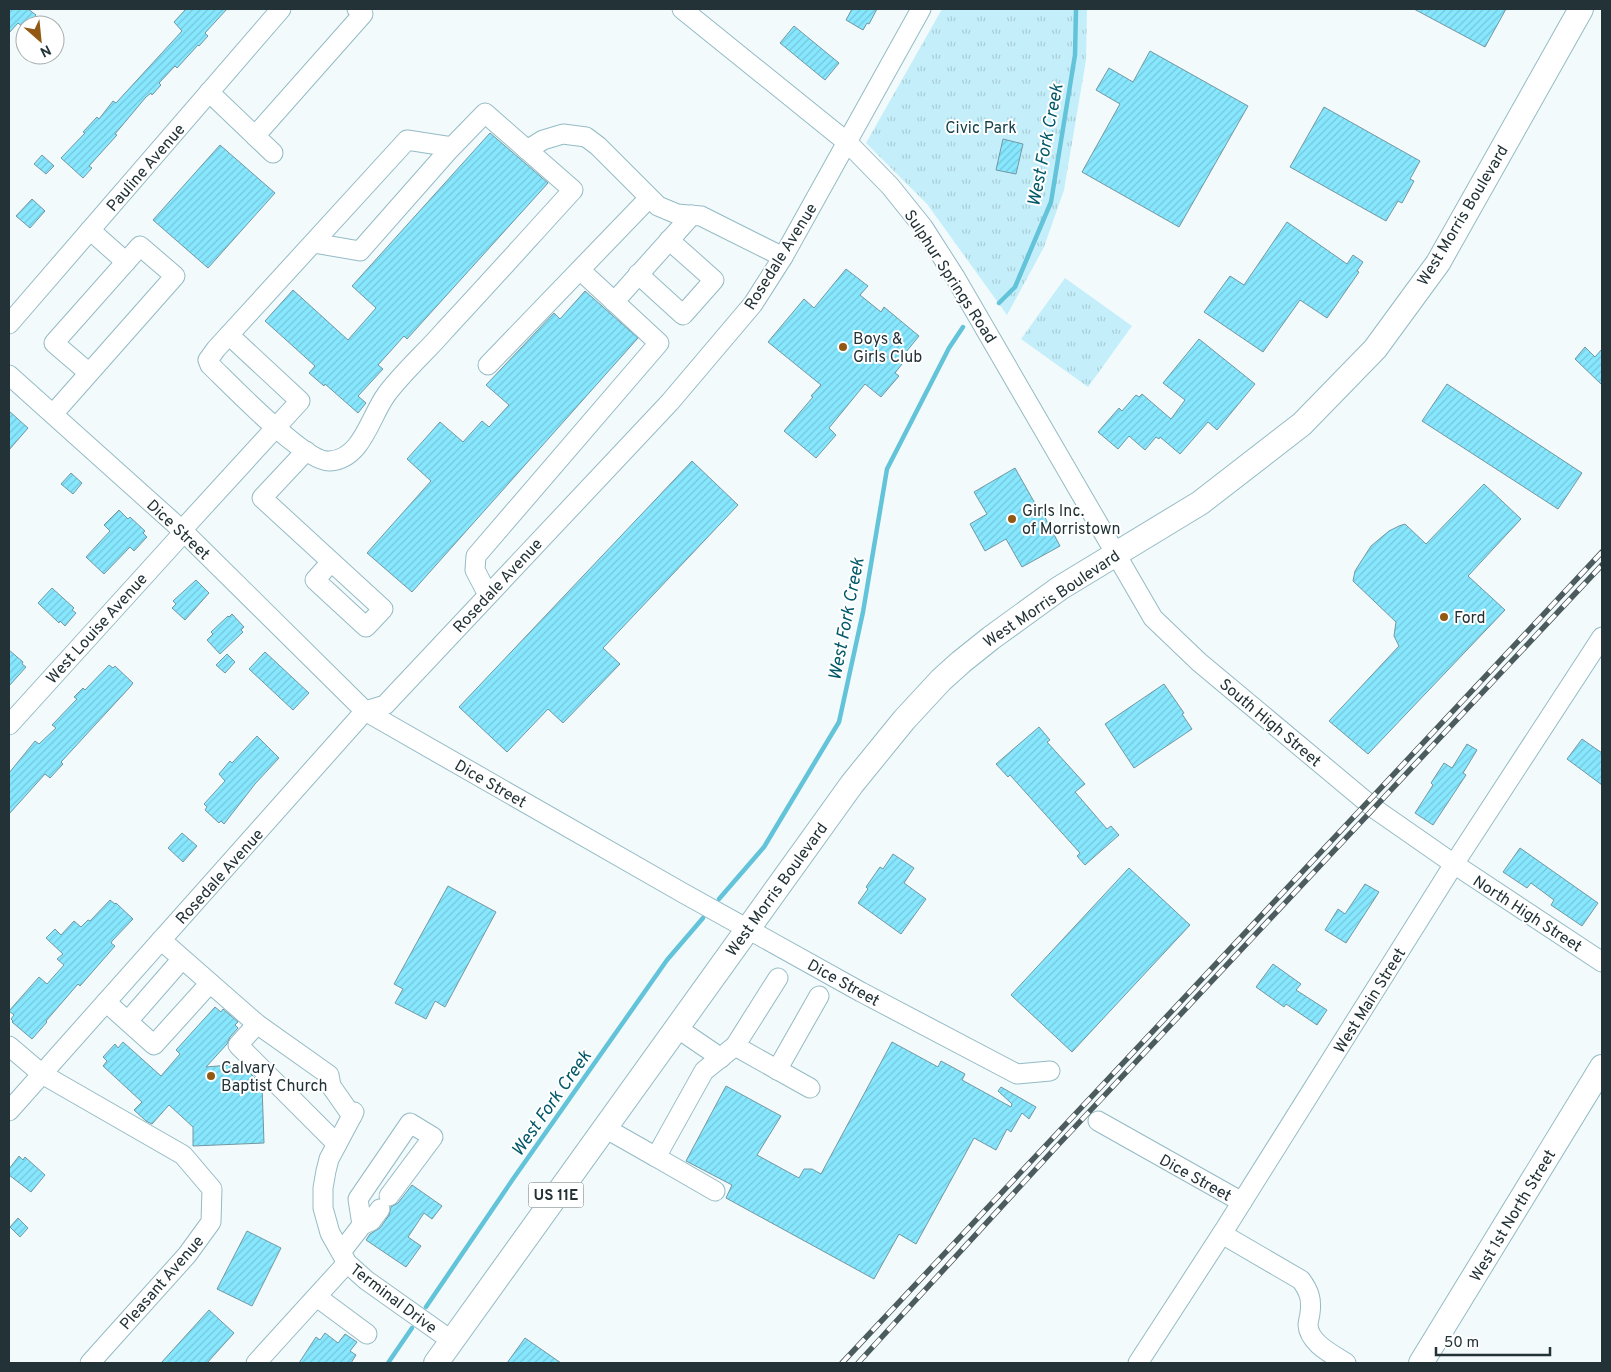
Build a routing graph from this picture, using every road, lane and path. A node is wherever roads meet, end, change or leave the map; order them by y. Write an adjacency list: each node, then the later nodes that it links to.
1 (281, 9): 6 (street, Pauline Avenue)
2 (357, 9): 7 (street)
3 (682, 9): 8 (street, Sulphur Springs Road)
4 (921, 9): 8 (street, Rosedale Avenue)
5 (1581, 9): 31 (main road, West Morris Boulevard / US 11E)
6 (209, 92): 7 (street); 14 (street, Pauline Avenue)
7 (255, 136): 11 (street)
8 (848, 143): 17 (street, Rosedale Avenue); 31 (street, Sulphur Springs Road)
9 (452, 147): 10 (street); 16 (street); 16 (street)
10 (527, 150): 12 (street); 29 (street)
11 (273, 153)
12 (649, 198): 13 (street); 19 (street)
13 (692, 215): 15 (street); 17 (street)
14 (90, 230): 18 (street); 22 (street, Pauline Avenue)
15 (669, 240): 20 (street); 20 (street)
16 (314, 243): 23 (street)
17 (784, 257): 33 (street, Rosedale Avenue)
18 (126, 262): 25 (street); 25 (street)
19 (580, 270): 21 (street); 24 (street)
20 (638, 274): 21 (street)
21 (614, 302): 33 (street)
22 (9, 324)
23 (230, 335): 28 (street); 28 (street, West Louise Avenue)
24 (488, 365)
25 (89, 374): 27 (street)
26 (9, 375): 27 (street, Dice Street)
27 (53, 414): 30 (street, Dice Street)
28 (276, 427): 29 (street); 30 (street, West Louise Avenue)
29 (306, 451): 32 (street)
30 (183, 531): 35 (street, Dice Street); 36 (street, West Louise Avenue)
31 (1116, 553): 37 (street, South High Street); 38 (main road, West Morris Boulevard / US 11E)
32 (331, 562)
33 (488, 595): 35 (street, Rosedale Avenue)
34 (1602, 637): 37 (street, West Main Street)
35 (365, 712): 38 (street, Dice Street); 39 (street, Rosedale Avenue)
36 (9, 724)
37 (1454, 864): 41 (street, North High Street); 62 (street, West Main Street)
38 (748, 928): 48 (main road, West Morris Boulevard / US 11E); 53 (street, Dice Street)
39 (161, 940): 40 (street); 45 (street, Rosedale Avenue)
40 (182, 959): 43 (street); 46 (street)
41 (1602, 962)
42 (778, 978): 50 (street)
43 (210, 983): 46 (street); 47 (street)
44 (819, 996): 52 (street)
45 (106, 1002): 46 (street); 54 (street, Rosedale Avenue)
46 (128, 1021)
47 (257, 1024): 59 (street); 59 (street, Terminal Drive)
48 (677, 1028): 50 (street); 58 (main road, West Morris Boulevard / US 11E)
49 (9, 1046): 54 (street, Pleasant Avenue)
50 (728, 1052): 52 (street); 60 (street)
51 (1602, 1066): 74 (main road, West 1st North Street)
52 (777, 1070): 55 (street)
53 (1050, 1071)
54 (42, 1074): 56 (street, Rosedale Avenue); 69 (street, Pleasant Avenue)
55 (810, 1088)
56 (9, 1111)
57 (1098, 1122): 62 (street, Dice Street)
58 (605, 1128): 60 (street); 68 (main road, West Morris Boulevard / US 11E)
59 (337, 1144): 65 (street, Terminal Drive)
60 (656, 1157): 61 (street)
61 (715, 1191)
62 (1242, 1202): 64 (street, West Main Street)
63 (362, 1225): 63 (street); 65 (street)
64 (1222, 1234): 72 (street, West Main Street); 73 (street)
65 (344, 1258): 66 (street); 68 (street, Terminal Drive)
66 (316, 1297): 67 (street); 70 (street)
67 (368, 1334)
68 (452, 1340): 71 (main road, West Morris Boulevard / US 11E)
69 (90, 1363)
70 (256, 1363)
71 (436, 1363)
72 (1138, 1363)
73 (1346, 1363)
74 (1421, 1363)

